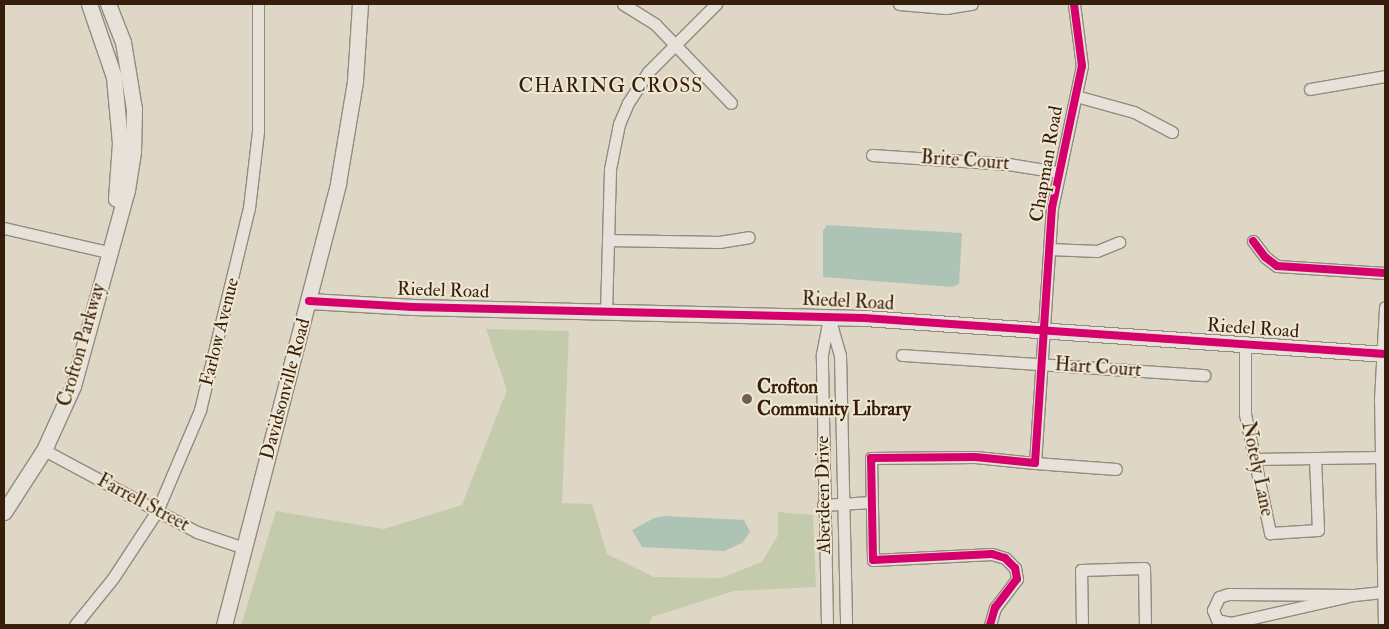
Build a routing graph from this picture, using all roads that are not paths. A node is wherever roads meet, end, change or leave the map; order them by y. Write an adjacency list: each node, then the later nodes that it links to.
1 (89, 4): 24 (street, Crofton Parkway)
2 (108, 4): 24 (street, Crofton Parkway)
3 (258, 4): 45 (street, Farlow Avenue)
4 (360, 4): 26 (street, Davidsonville Road)
5 (623, 4): 10 (street)
6 (716, 4): 10 (street)
7 (899, 4): 8 (street)
8 (972, 4)
9 (1074, 4): 13 (street, Chapman Road)
10 (676, 45): 14 (street); 20 (street)
11 (1385, 76): 12 (street)
12 (1310, 89)
13 (1076, 96): 15 (street); 17 (street, Chapman Road)
14 (731, 103)
15 (1172, 132)
16 (872, 155): 17 (street, Brite Court)
17 (1058, 172): 23 (street, Chapman Road)
18 (4, 228): 24 (street)
19 (749, 237): 20 (street)
20 (608, 240): 28 (street)
21 (1253, 241): 25 (street)
22 (1120, 242): 23 (street)
23 (1049, 249): 30 (street, Chapman Road)
24 (108, 252): 36 (street, Crofton Parkway)
25 (1385, 273)
26 (309, 301): 28 (street, Riedel Road); 47 (street, Davidsonville Road)
27 (1385, 307): 32 (street)
28 (606, 313): 29 (street, Riedel Road)
29 (829, 316): 30 (street, Riedel Road); 43 (street, Aberdeen Drive); 44 (street, Aberdeen Drive)
30 (1043, 331): 31 (street, Riedel Road); 34 (street, Chapman Road)
31 (1245, 344): 32 (street, Riedel Road); 38 (street, Notely Lane)
32 (1384, 354): 37 (street)
33 (902, 355): 34 (street, Hart Court)
34 (1041, 364): 35 (street, Hart Court); 40 (street, Chapman Road)
35 (1204, 375)
36 (44, 450): 45 (street, Farrell Street); 46 (street, Crofton Parkway)
37 (1380, 456): 39 (street); 48 (street)
38 (1254, 458): 39 (street); 39 (street, Notely Lane)
39 (1315, 458)
40 (1035, 463): 41 (street); 42 (street)
41 (1116, 469)
42 (871, 502): 44 (street); 54 (street)
43 (823, 504): 44 (street); 52 (street, Aberdeen Drive)
44 (843, 504): 53 (street, Aberdeen Drive)
45 (157, 510): 47 (street, Farrell Street); 50 (street, Farlow Avenue)
46 (4, 512)
47 (244, 548): 51 (street, Davidsonville Road)
48 (1384, 592): 49 (street); 57 (street)
49 (1354, 595): 49 (street)
50 (75, 625)
51 (224, 625)
52 (827, 625)
53 (846, 625)
54 (990, 625)
55 (1082, 625): 56 (street)
56 (1145, 625)
57 (1384, 625)

